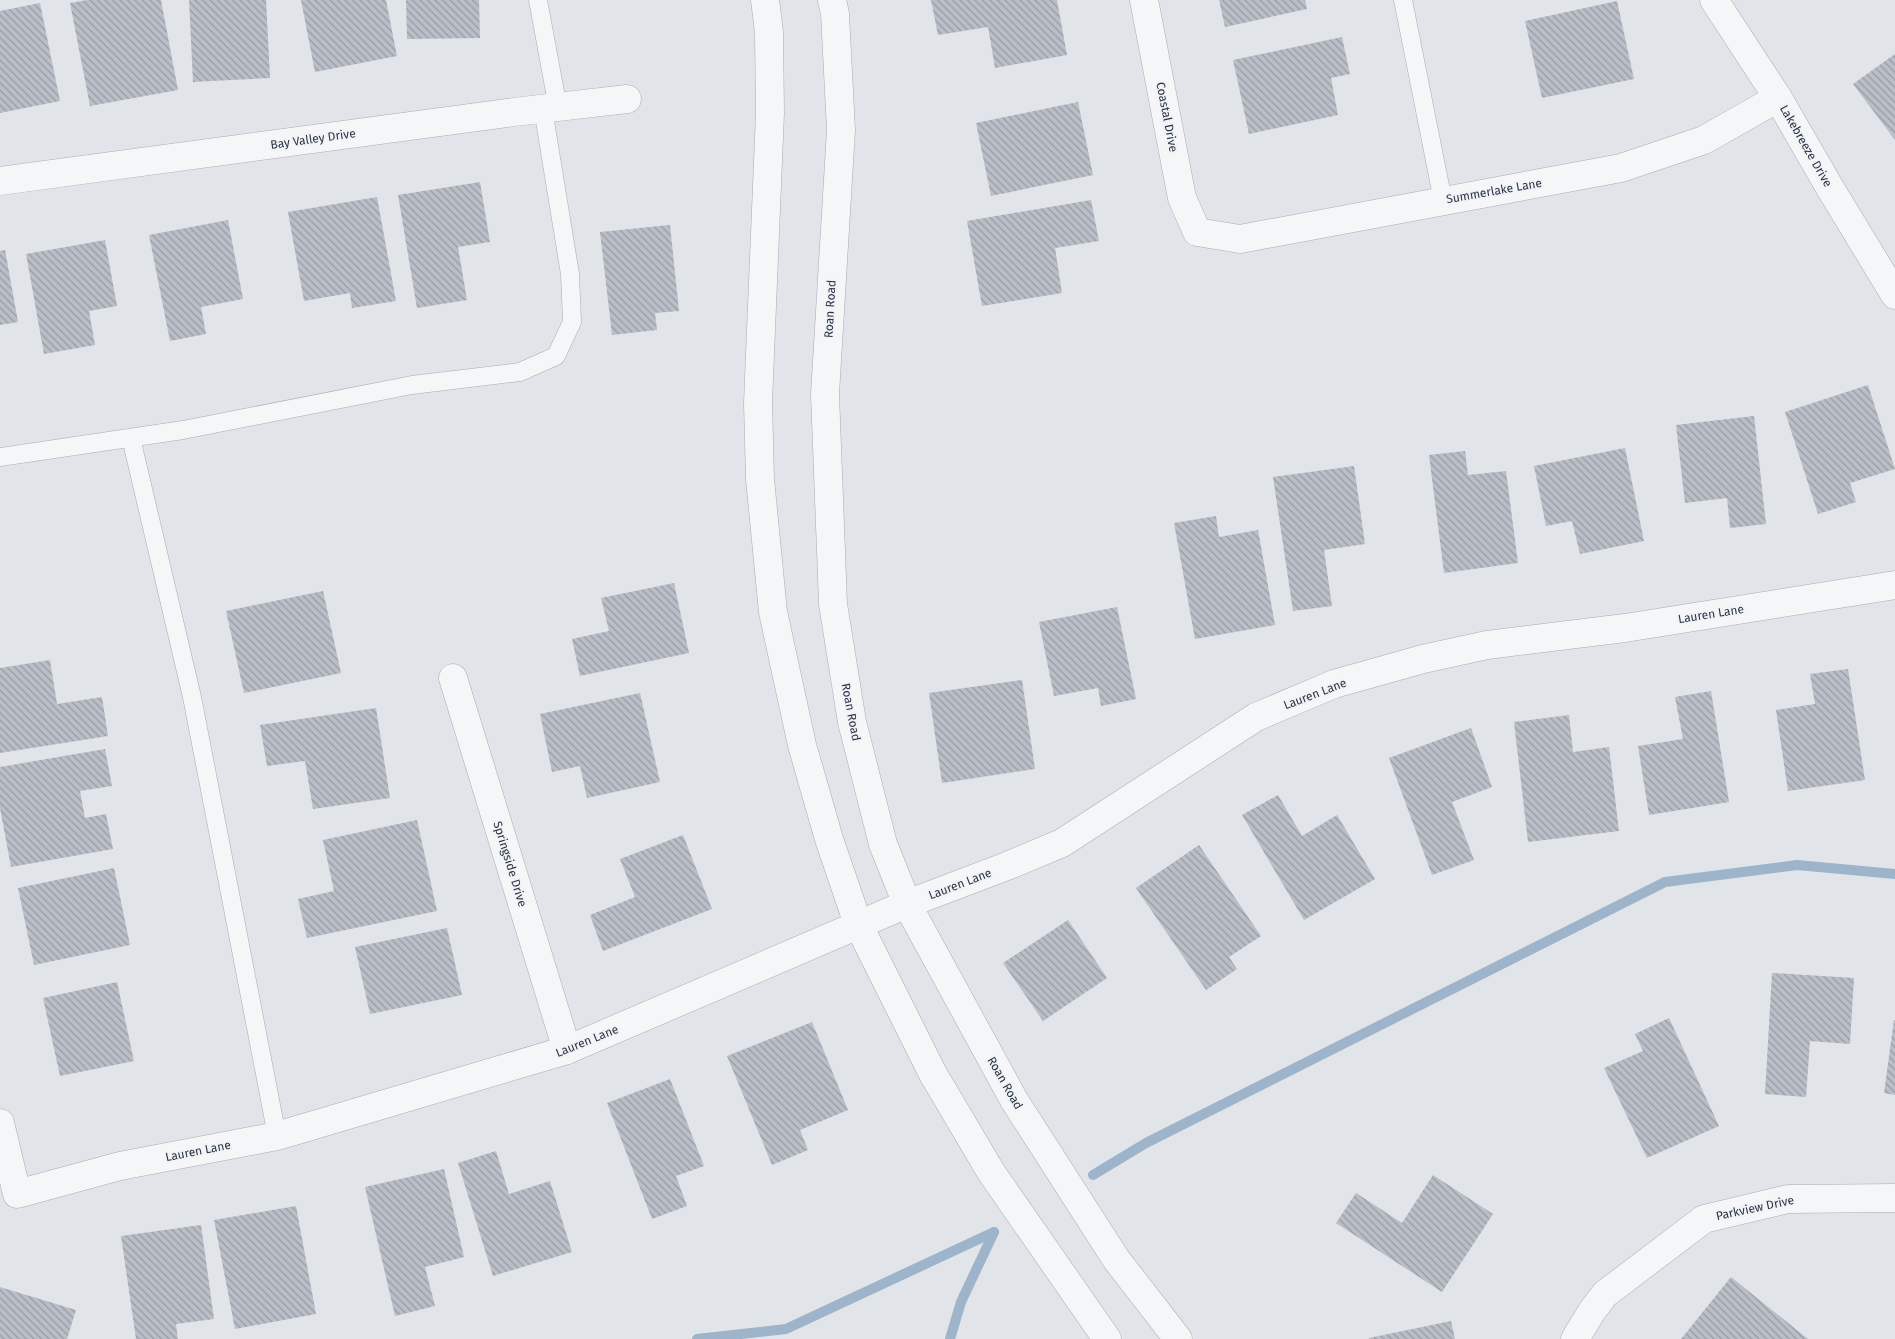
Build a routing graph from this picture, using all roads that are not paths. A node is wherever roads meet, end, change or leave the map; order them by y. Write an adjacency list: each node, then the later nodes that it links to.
1 (538, 0): 9 (lane)
2 (766, 0): 19 (street)
3 (832, 0): 18 (street, Roan Road)
4 (1144, 0): 12 (street, Coastal Drive)
5 (1403, 0): 11 (lane)
6 (1714, 0): 7 (street, Lakebreeze Drive)
7 (1778, 98): 11 (street, Summerlake Lane); 13 (street, Lakebreeze Drive)
8 (627, 99): 9 (street, Bay Valley Drive)
9 (550, 108): 10 (street, Bay Valley Drive); 14 (lane)
10 (0, 181)
11 (1443, 201): 12 (street, Summerlake Lane)
12 (1197, 232)
13 (1895, 295)
14 (131, 438): 15 (lane); 22 (lane)
15 (0, 457)
16 (1895, 585): 18 (street, Lauren Lane)
17 (453, 678): 20 (street, Springside Drive)
18 (907, 904): 19 (street, Lauren Lane); 25 (street, Roan Road)
19 (858, 924): 20 (street, Lauren Lane); 24 (street)
20 (567, 1050): 22 (street, Lauren Lane)
21 (0, 1123): 22 (street, Lauren Lane)
22 (276, 1136)
23 (1895, 1198): 26 (street, Parkview Drive)
24 (1107, 1339)
25 (1178, 1339)
26 (1575, 1339)

